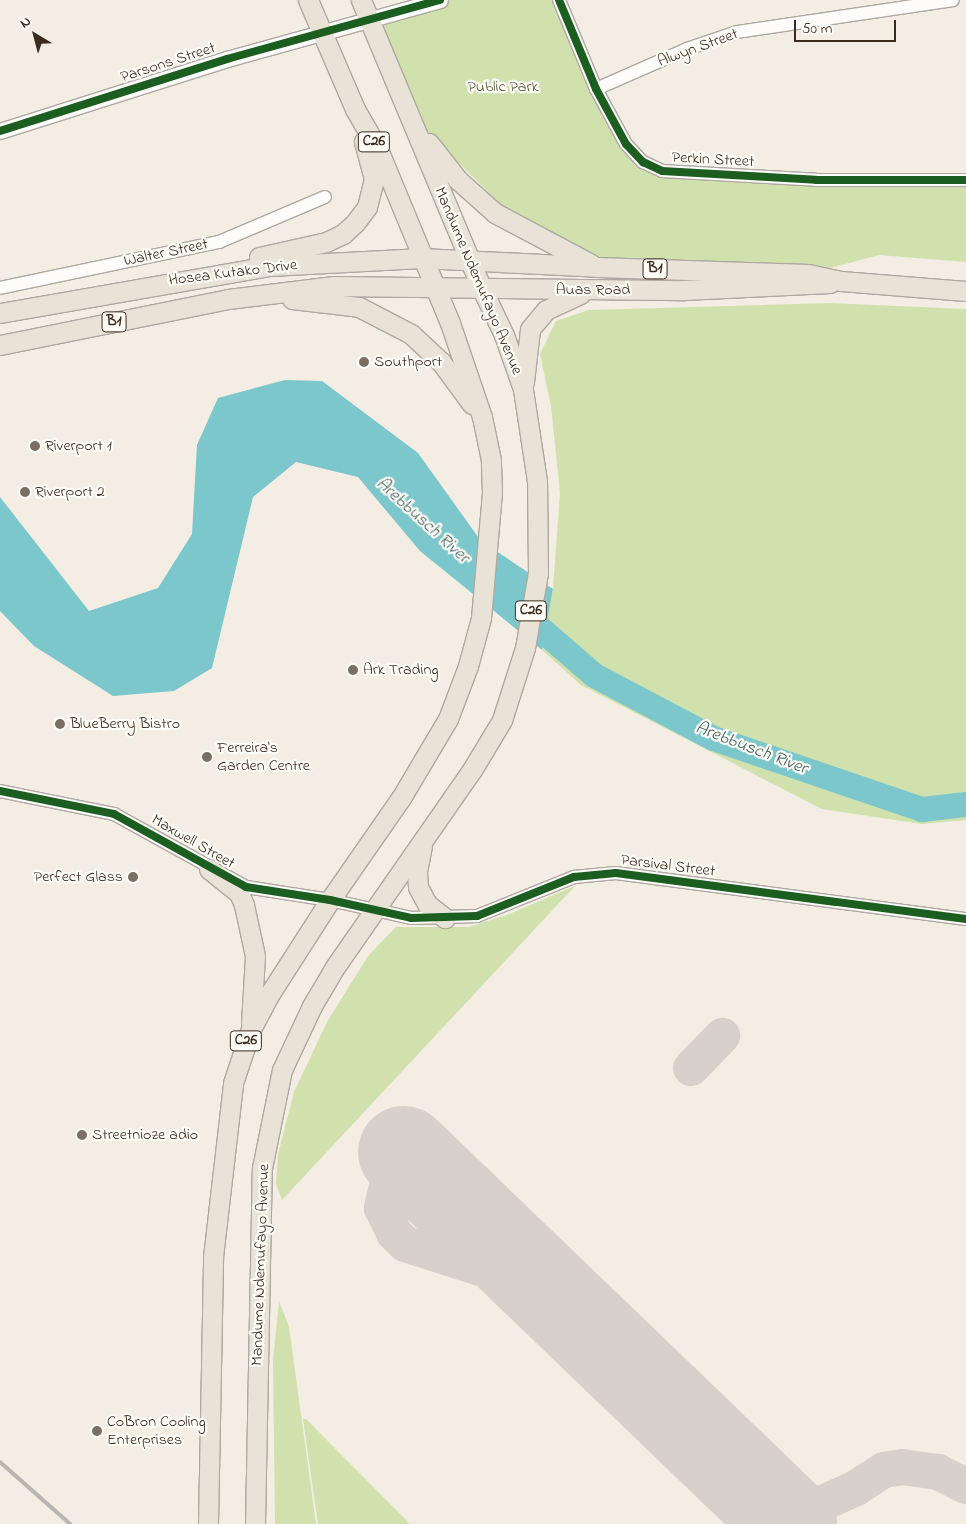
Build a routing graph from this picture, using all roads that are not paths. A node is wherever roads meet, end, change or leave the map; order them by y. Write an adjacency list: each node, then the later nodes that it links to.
1 (308, 0): 7 (main road, C26)
2 (361, 0): 6 (main road, Mandume Ndemufayo Avenue / C26)
3 (440, 0): 6 (street, Parsons Street)
4 (559, 0): 8 (street, Perkin Street)
5 (953, 0): 8 (street, Alwyn Street)
6 (368, 20): 7 (street, Parsons Street); 10 (main road, Mandume Ndemufayo Avenue / C26)
7 (322, 32): 9 (main road, C26); 11 (street, Parsons Street)
8 (596, 89): 12 (street, Perkin Street)
9 (355, 109): 14 (main road, C26); 23 (main road)
10 (409, 113): 15 (main road, Mandume Ndemufayo Avenue / C26); 16 (main road)
11 (0, 131)
12 (966, 180)
13 (325, 197): 19 (street, Walter Street)
14 (422, 258): 15 (main road, Hosea Kutako Drive / B1); 18 (main road, C26); 23 (main road, Hosea Kutako Drive / B1)
15 (469, 259): 16 (main road, Auas Road / B1); 20 (main road, Mandume Ndemufayo Avenue / C26)
16 (596, 267): 17 (main road, Auas Road / B1)
17 (841, 281): 21 (main road, Auas Road / B1); 22 (main road, Auas Road / B1)
18 (435, 286): 20 (main road, Auas Road); 24 (main road, Hosea Kutako Drive / B1); 28 (main road, C26)
19 (0, 288)
20 (481, 288): 21 (main road, Auas Road / B1); 27 (main road, Mandume Ndemufayo Avenue / C26)
21 (589, 291): 27 (main road)
22 (966, 291)
23 (109, 292): 25 (main road, Hosea Kutako Drive / B1)
24 (228, 300): 26 (main road, Hosea Kutako Drive / B1); 28 (main road)
25 (0, 313)
26 (0, 345)
27 (523, 389): 30 (main road, Mandume Ndemufayo Avenue / C26)
28 (482, 417): 32 (main road, C26)
29 (0, 791): 31 (street, Maxwell Street)
30 (424, 838): 33 (main road, Mandume Ndemufayo Avenue / C26); 34 (main road)
31 (209, 869): 32 (street, Maxwell Street); 36 (main road)
32 (330, 900): 33 (street, Maxwell Street); 36 (main road, C26)
33 (374, 910): 34 (street, Parsival Street); 38 (main road, Mandume Ndemufayo Avenue / C26)
34 (445, 918): 35 (street, Parsival Street)
35 (966, 919)
36 (251, 1030): 37 (main road, C26)
37 (208, 1524)
38 (255, 1524)

